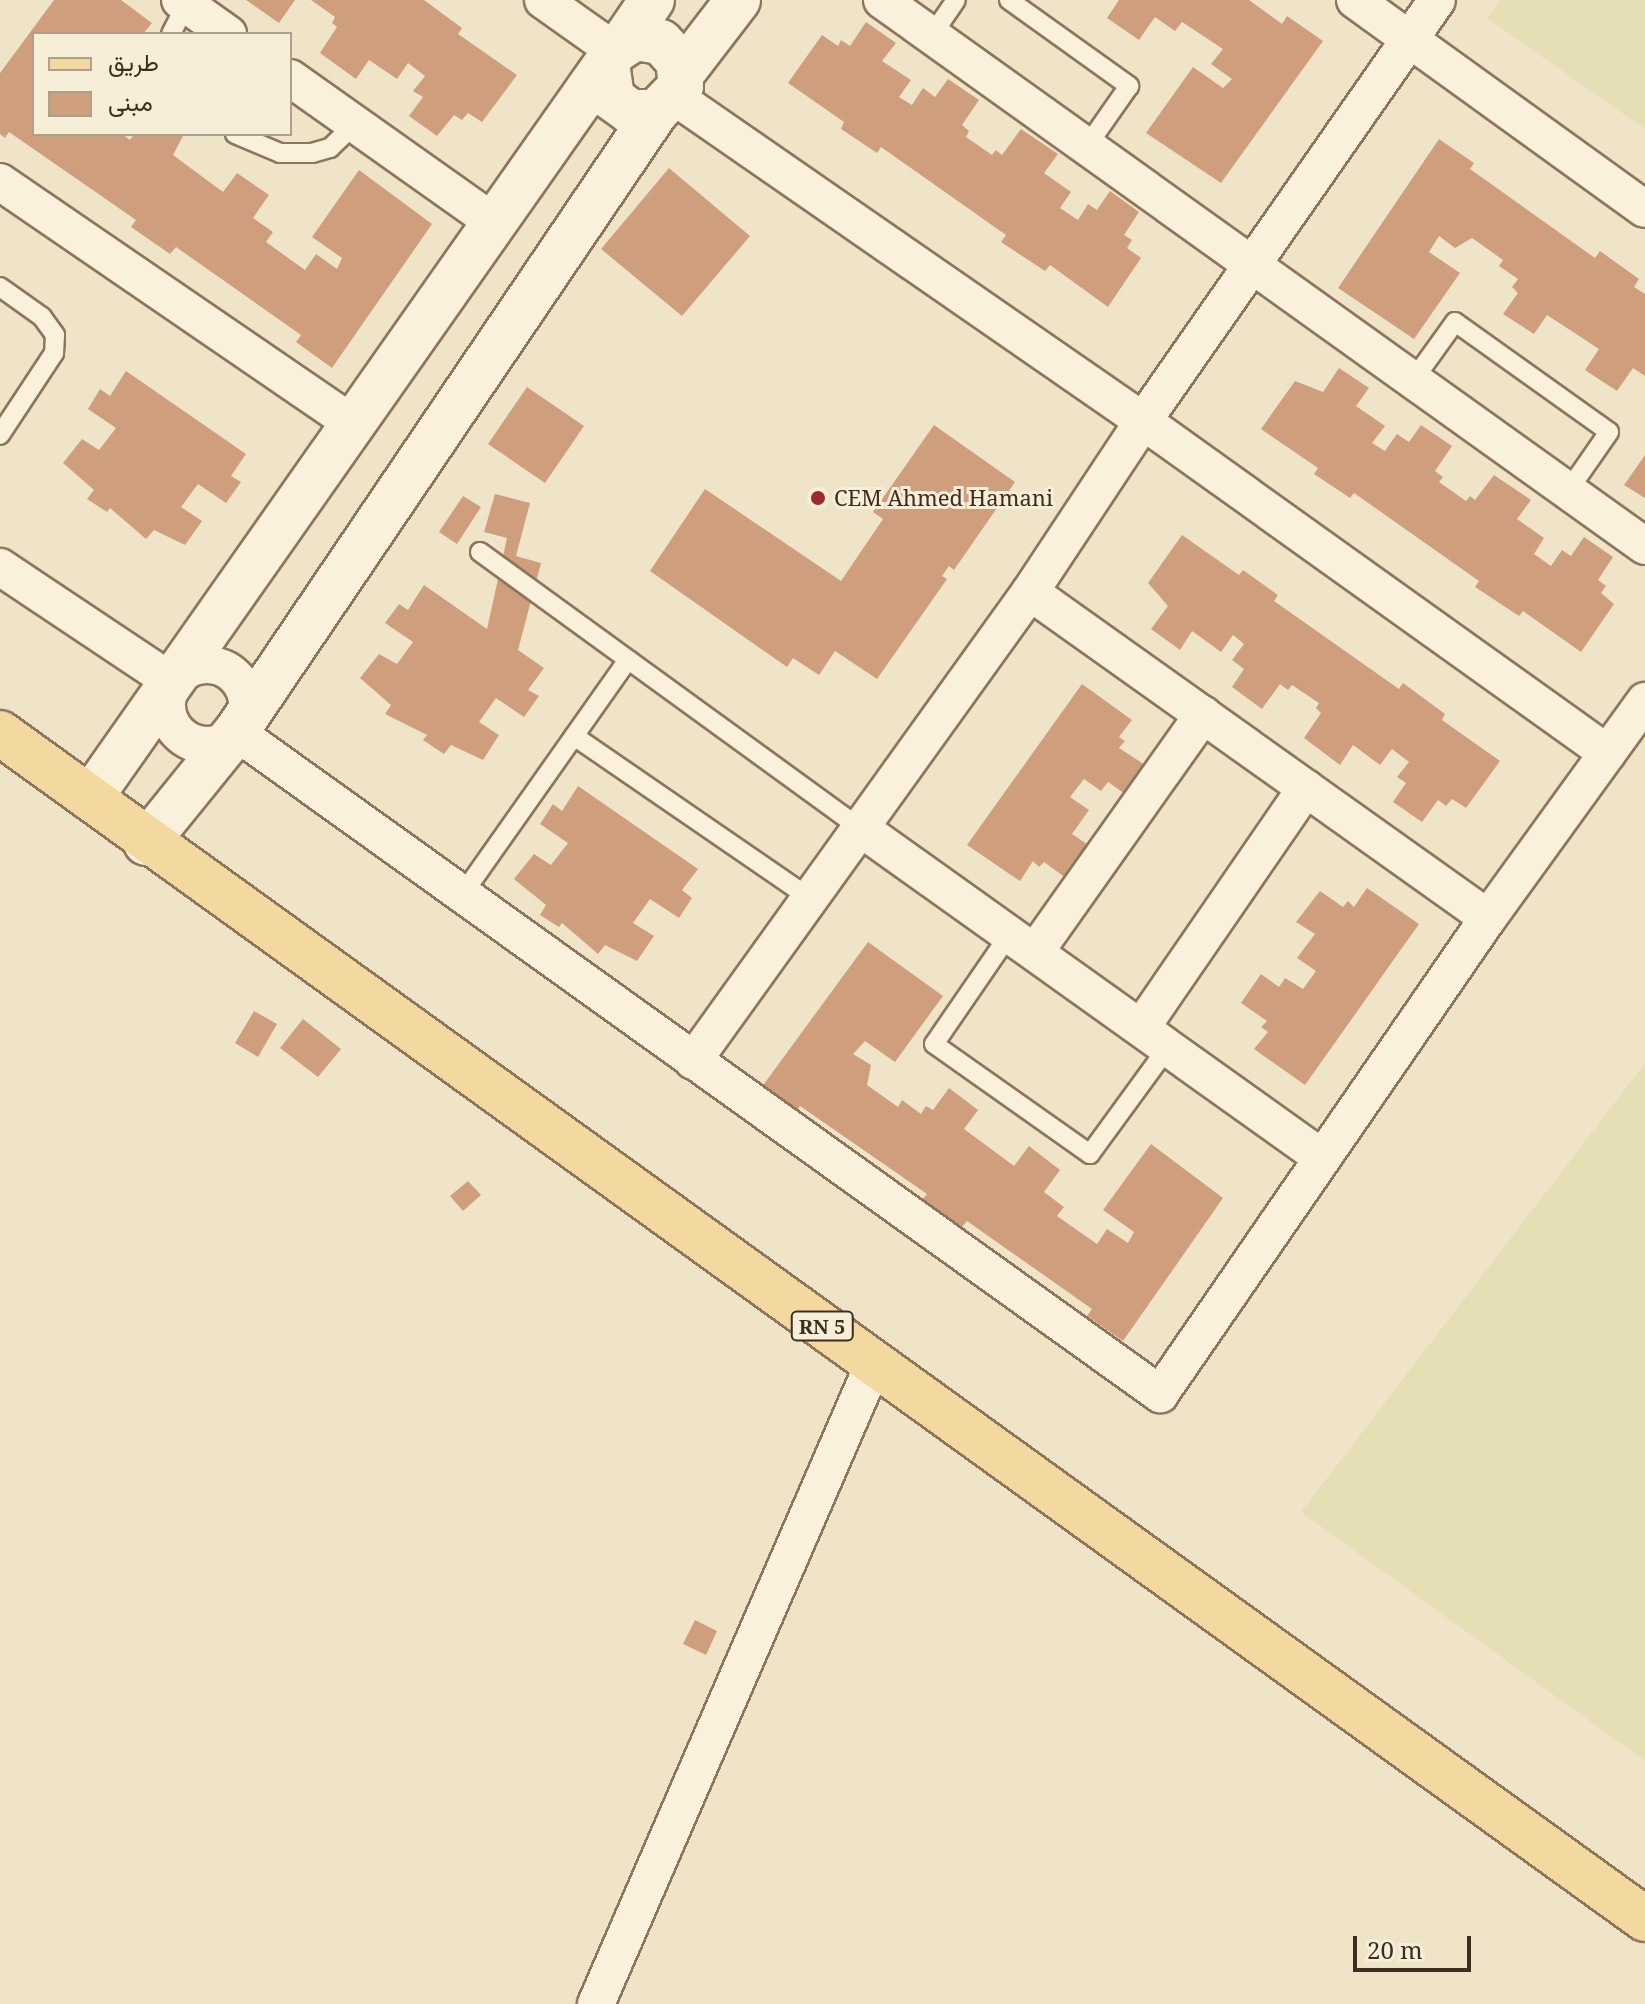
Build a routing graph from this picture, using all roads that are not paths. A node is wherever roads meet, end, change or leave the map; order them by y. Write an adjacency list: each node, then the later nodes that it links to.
1 (543, 0): 13 (street)
2 (652, 0): 13 (street)
3 (738, 0): 15 (street)
4 (882, 0): 11 (street)
5 (956, 0): 11 (lane)
6 (1009, 0): 18 (lane)
7 (1355, 0): 12 (street)
8 (1437, 0): 12 (street)
9 (179, 13): 10 (street)
10 (223, 32)
11 (932, 35): 18 (street)
12 (1410, 38): 20 (street); 22 (street)
13 (615, 53): 15 (street); 15 (street); 21 (street)
14 (292, 79): 16 (street)
15 (671, 94): 25 (street); 37 (street)
16 (355, 124): 17 (lane); 21 (street)
17 (238, 136)
18 (1087, 146): 22 (street)
19 (0, 182): 26 (street)
20 (1645, 209)
21 (492, 221): 26 (street)
22 (1252, 264): 24 (street); 25 (street)
23 (0, 287): 27 (lane)
24 (1414, 379): 28 (street); 28 (lane)
25 (1143, 421): 32 (street); 40 (street)
26 (351, 422): 34 (street)
27 (0, 435)
28 (1568, 491): 29 (street)
29 (1645, 546)
30 (480, 552): 33 (lane)
31 (0, 567): 34 (street)
32 (1030, 592): 36 (street); 43 (street)
33 (628, 660): 39 (lane); 43 (lane)
34 (174, 683): 37 (street); 37 (street); 42 (street)
35 (1645, 701): 40 (street)
36 (1203, 715): 41 (street); 48 (street)
37 (236, 732): 44 (street); 45 (street)
38 (0, 733): 42 (main road, RN 5)
39 (574, 736): 45 (lane); 46 (lane)
40 (1607, 753): 47 (street)
41 (1306, 788): 47 (street); 49 (street)
42 (90, 798): 44 (main road, RN 5)
43 (863, 830): 46 (street); 48 (street)
44 (146, 843): 52 (main road, RN 5)
45 (462, 895): 50 (street)
46 (811, 899): 50 (street)
47 (1488, 918): 51 (street)
48 (1022, 944): 49 (street); 49 (lane)
49 (1154, 1037): 51 (street)
50 (693, 1061): 51 (street)
51 (1321, 1157)
52 (874, 1363): 53 (main road, RN 5); 54 (street)
53 (1645, 1919)
54 (596, 2004)

